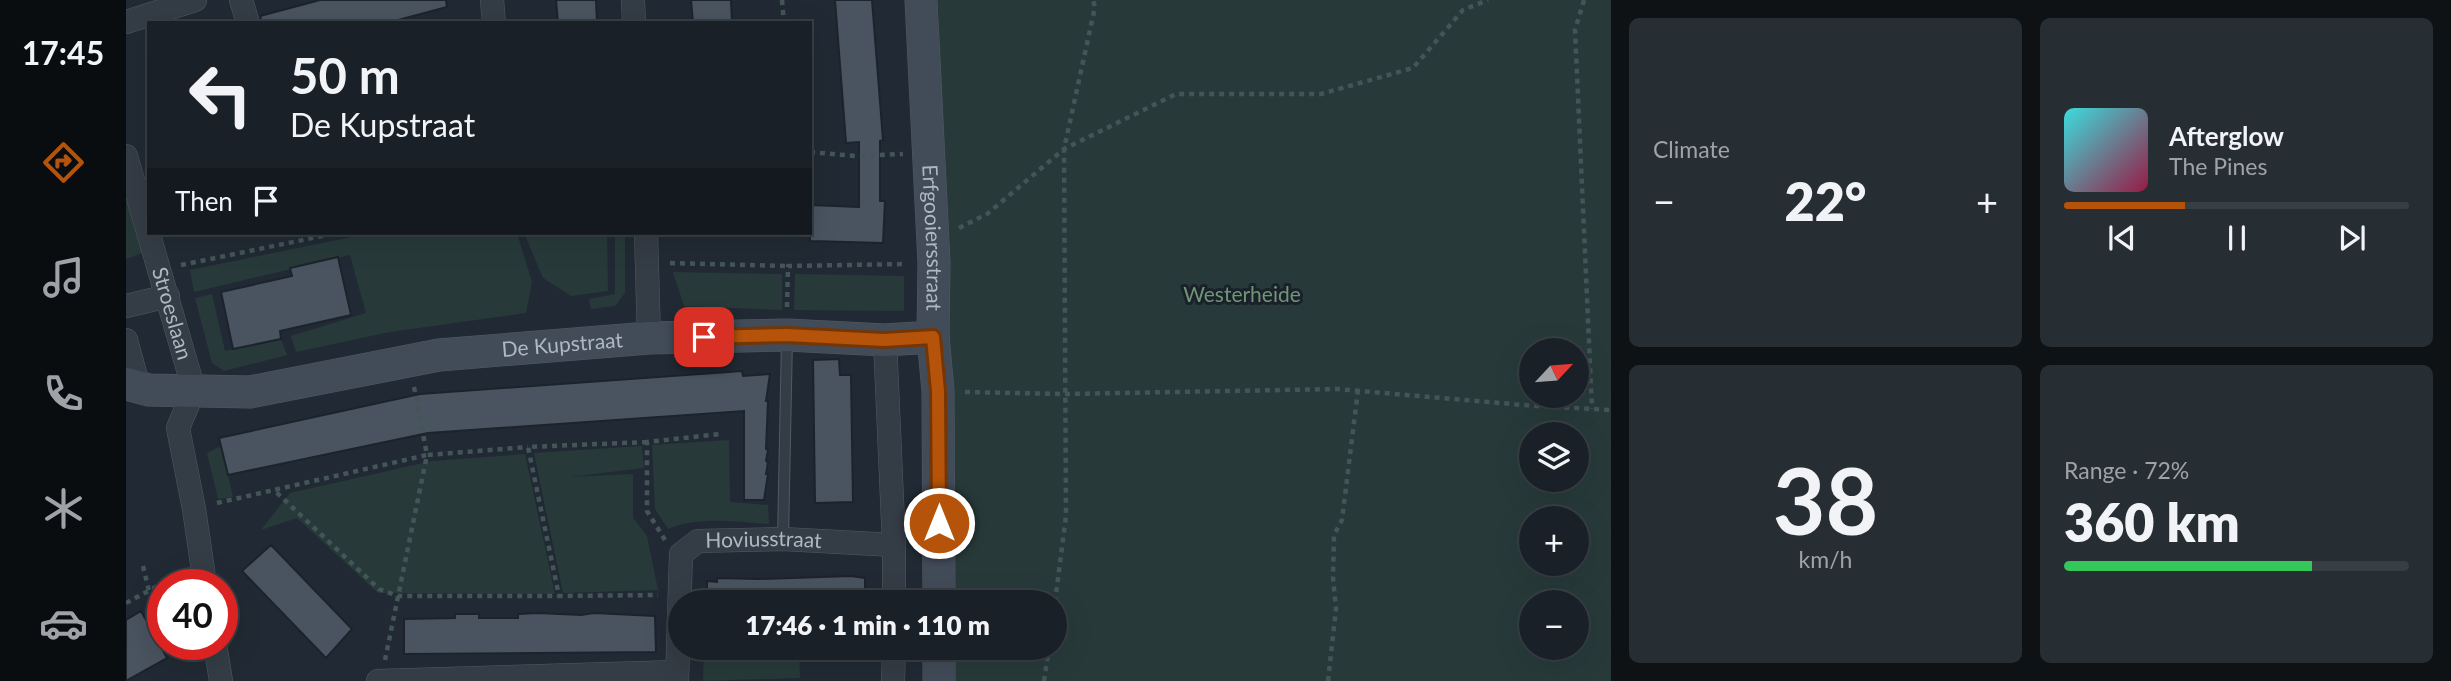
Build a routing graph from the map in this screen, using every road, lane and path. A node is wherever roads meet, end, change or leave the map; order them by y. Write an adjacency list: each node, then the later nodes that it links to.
1 (195, 0): 14 (street)
2 (241, 0): 10 (street)
3 (492, 0): 11 (street)
4 (633, 0): 12 (street)
5 (782, 0): 13 (path)
6 (921, 0): 17 (street, Erfgooiersstraat)
7 (1094, 0): 15 (path)
8 (1488, 0): 15 (path)
9 (1584, 0): 40 (path)
10 (247, 21)
11 (494, 21)
12 (634, 21)
13 (783, 21)
14 (126, 22)
15 (1064, 149): 23 (path); 39 (path)
16 (812, 152): 17 (path)
17 (928, 153): 23 (street, Erfgooiersstraat)
18 (126, 156): 19 (street, Stroeslaan)
19 (147, 227)
20 (149, 235): 26 (street, Stroeslaan)
21 (308, 235): 26 (path)
22 (646, 235): 24 (street)
23 (933, 251): 25 (path); 30 (street, Erfgooiersstraat)
24 (646, 262): 25 (path); 31 (street)
25 (788, 266): 29 (path)
26 (160, 271): 27 (street, Stroeslaan)
27 (168, 296): 28 (street); 36 (street, Stroeslaan)
28 (126, 306)
29 (787, 335): 31 (street, De Kupstraat); 33 (street, De Kupstraat); 48 (lane)
30 (933, 337): 33 (street, De Kupstraat); 38 (street, Erfgooiersstraat)
31 (649, 338): 34 (street, De Kupstraat)
32 (126, 340): 35 (street)
33 (884, 340): 49 (street)
34 (409, 361): 36 (street, De Kupstraat); 45 (path)
35 (132, 386): 36 (street, De Kupstraat)
36 (194, 390): 47 (street)
37 (1358, 390): 39 (path); 40 (path); 75 (path)
38 (938, 391): 39 (path); 58 (street, Erfgooiersstraat)
39 (1066, 394): 59 (path)
40 (1592, 409): 41 (path)
41 (1611, 410)
42 (720, 434): 43 (path)
43 (647, 442): 44 (path); 50 (path)
44 (528, 447): 45 (path); 63 (path)
45 (427, 455): 46 (path); 62 (path)
46 (274, 490): 47 (path); 62 (path)
47 (194, 509): 51 (street)
48 (783, 539): 49 (street, Hoviusstraat); 50 (street, Hoviusstraat)
49 (894, 545): 57 (street)
50 (681, 554): 56 (street, Hoviusstraat)
51 (201, 560): 53 (path); 54 (street)
52 (144, 566): 55 (path)
53 (186, 569)
54 (202, 569)
55 (147, 581)
56 (679, 590)
57 (894, 590)
58 (939, 590)
59 (1057, 590)
60 (147, 592): 64 (path)
61 (668, 595): 63 (path)
62 (398, 596): 63 (path); 71 (path)
63 (559, 596)
64 (126, 603)
65 (218, 660): 70 (street)
66 (894, 660): 72 (street)
67 (939, 660): 73 (street)
68 (1047, 660): 74 (path)
69 (677, 677): 71 (street)
70 (221, 681)
71 (379, 681)
72 (893, 681)
73 (939, 681)
74 (1044, 681)
75 (1328, 681)

